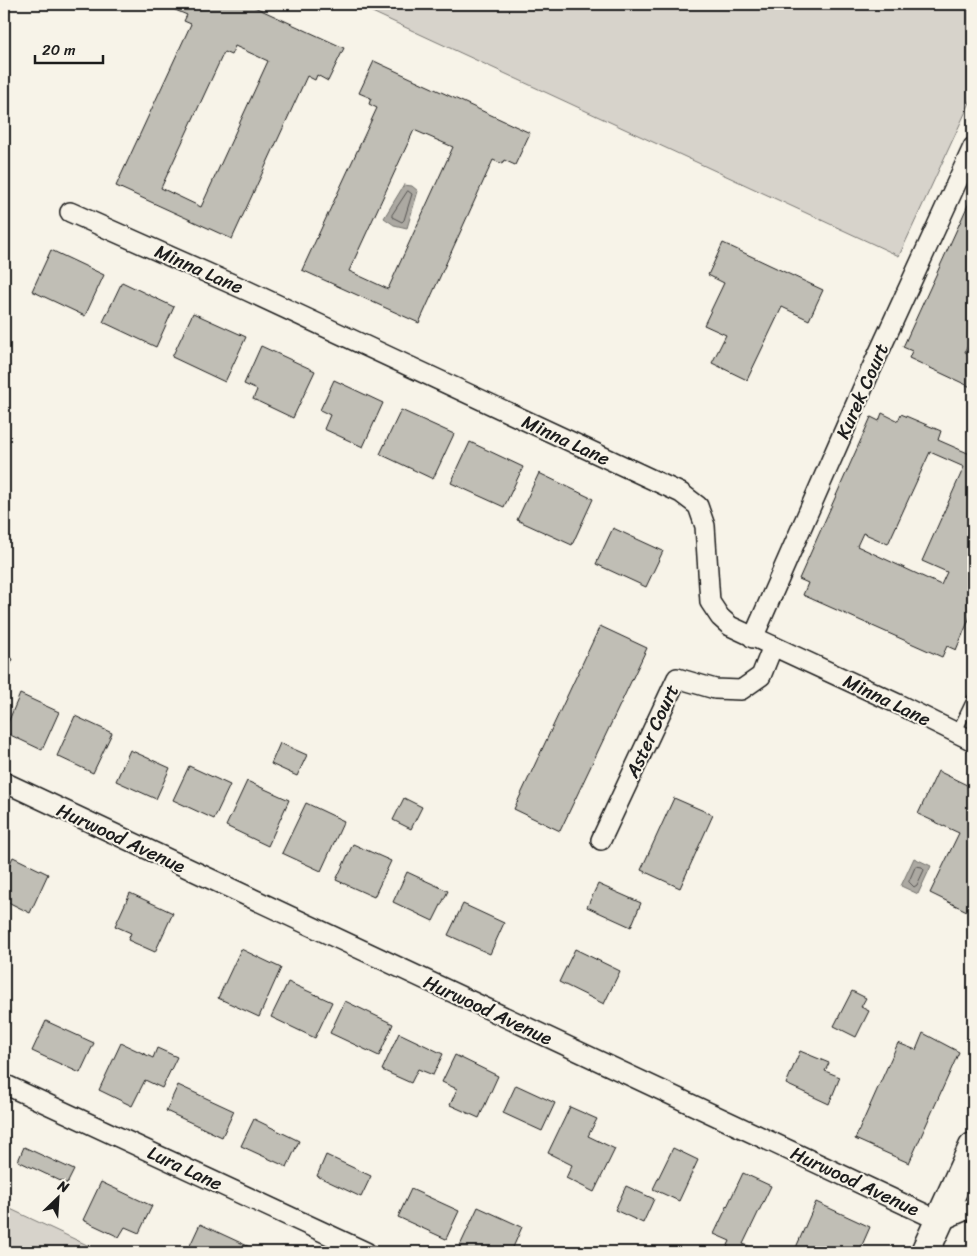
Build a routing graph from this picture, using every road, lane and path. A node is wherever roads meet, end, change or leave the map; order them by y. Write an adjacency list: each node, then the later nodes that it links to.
1 (973, 147): 3 (street, Kurek Court)
2 (70, 212): 3 (street, Minna Lane)
3 (753, 638): 4 (street, Minna Lane)
4 (772, 646): 6 (street, Minna Lane); 9 (street, Aster Court)
5 (973, 698): 6 (lane)
6 (956, 733): 7 (street, Minna Lane)
7 (973, 741)
8 (4, 782): 13 (street, Hurwood Avenue)
9 (601, 840)
10 (4, 1084): 14 (street, Lura Lane)
11 (973, 1147): 13 (main road)
12 (973, 1207): 13 (street, Hurwood Avenue)
13 (940, 1220): 15 (main road)
14 (366, 1252)
15 (926, 1252)

